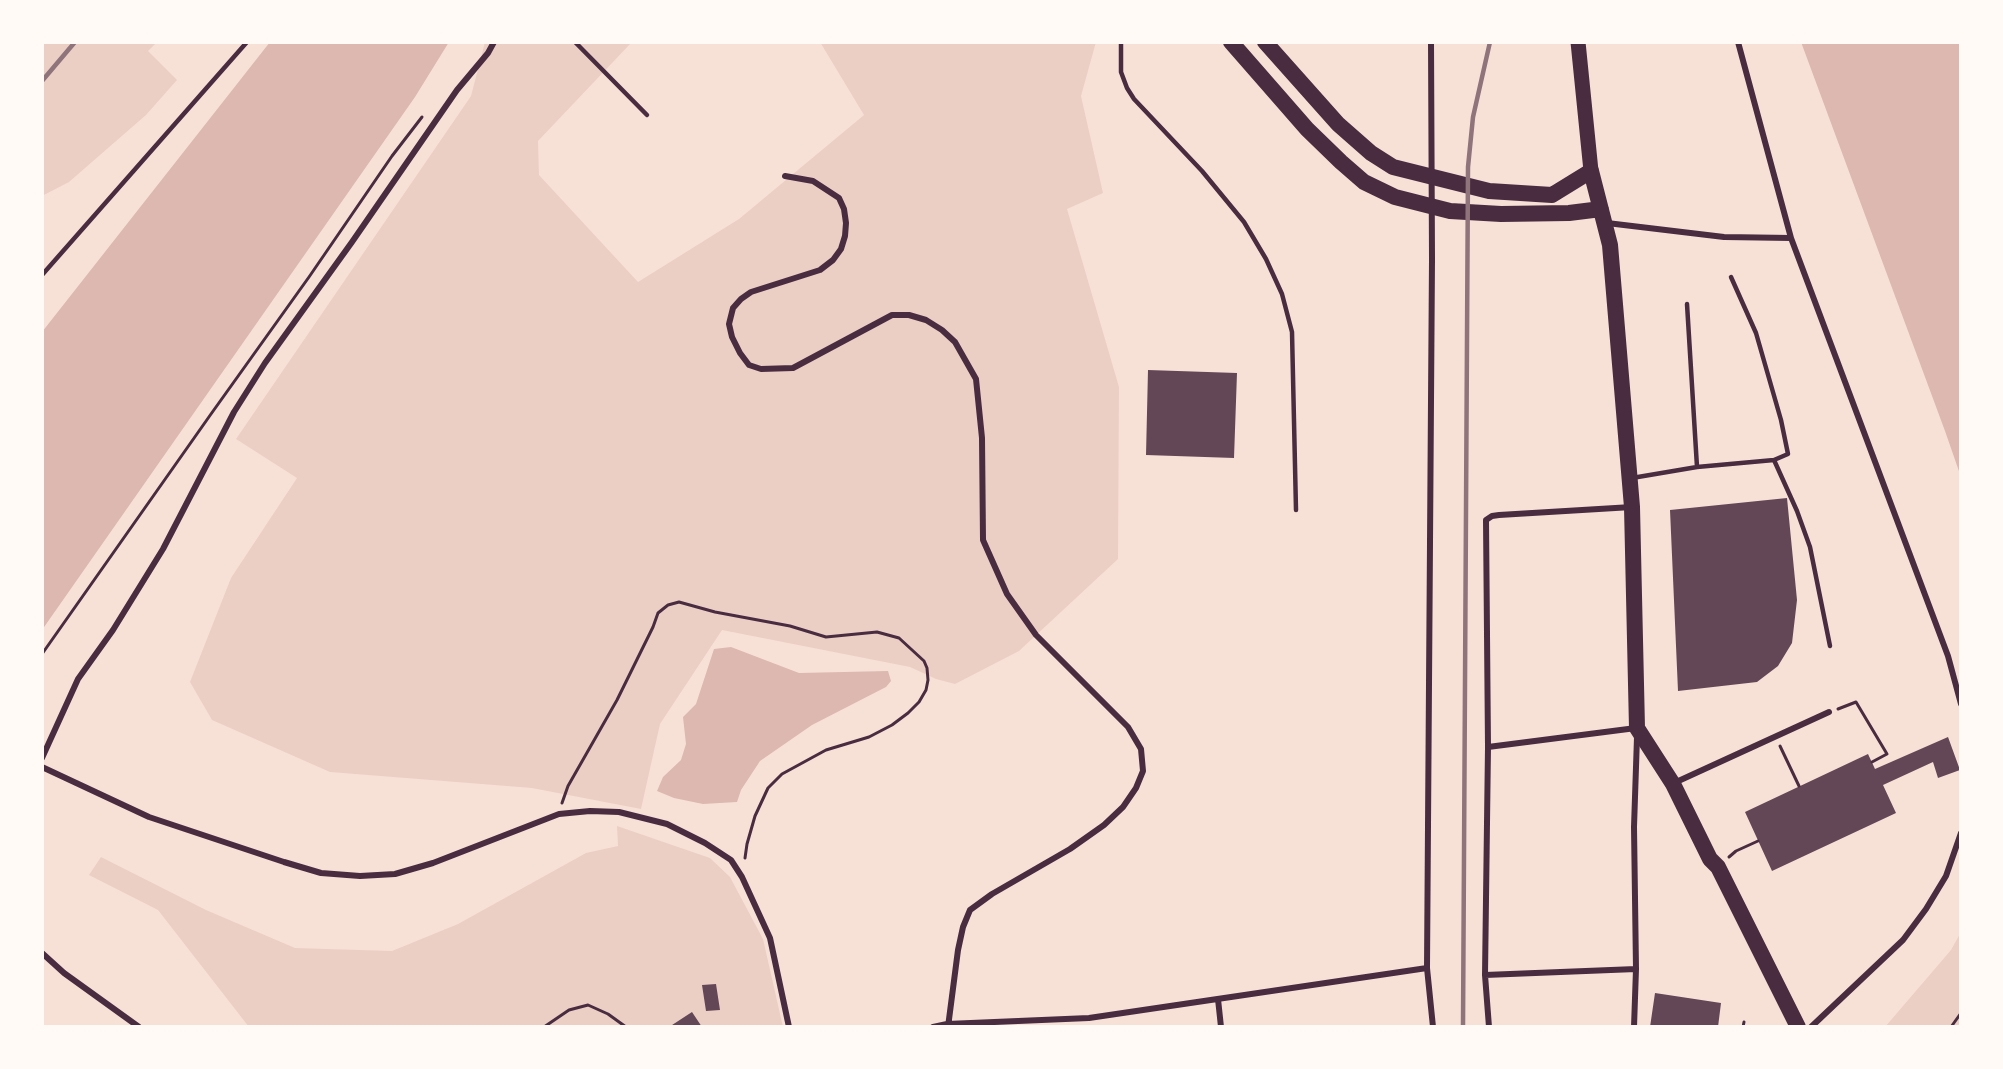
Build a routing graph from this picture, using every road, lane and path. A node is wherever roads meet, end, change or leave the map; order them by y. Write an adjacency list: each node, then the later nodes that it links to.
1 (247, 42): 16 (lane)
2 (494, 42): 31 (street)
3 (575, 42): 11 (lane)
4 (1121, 42): 23 (lane)
5 (1231, 42): 14 (highway)
6 (1265, 42): 12 (highway)
7 (1431, 42): 42 (street)
8 (1578, 42): 12 (main road)
9 (1738, 42): 15 (street)
10 (424, 114): 25 (path)
11 (647, 115)
12 (1591, 171): 14 (highway)
13 (785, 176): 48 (street)
14 (1602, 216): 15 (street); 21 (highway)
15 (1791, 238): 26 (street)
16 (42, 275)
17 (1731, 277): 19 (lane)
18 (1687, 304): 20 (lane)
19 (1774, 460): 20 (lane); 24 (lane)
20 (1697, 466): 21 (lane)
21 (1629, 478): 22 (highway)
22 (1632, 507): 28 (highway); 30 (street)
23 (1296, 510)
24 (1830, 646)
25 (42, 654)
26 (1961, 704)
27 (1829, 712): 29 (street); 32 (path)
28 (1637, 728): 30 (street); 34 (highway); 43 (street)
29 (1776, 737): 34 (street); 35 (path)
30 (1488, 747): 44 (street)
31 (42, 758)
32 (1872, 762)
33 (42, 767): 36 (street)
34 (1673, 784): 39 (highway)
35 (1799, 786)
36 (559, 814): 40 (street); 40 (path)
37 (1961, 832): 60 (street)
38 (1758, 841): 39 (path)
39 (1718, 867): 59 (highway)
40 (742, 878): 52 (street)
41 (42, 953): 49 (street)
42 (1427, 968): 45 (street); 56 (street)
43 (1636, 969): 44 (street); 58 (street)
44 (1485, 975): 57 (street)
45 (1218, 999): 47 (street); 55 (street)
46 (1961, 1013): 61 (path)
47 (1089, 1018): 48 (street); 54 (street)
48 (948, 1026): 53 (street)
49 (139, 1027)
50 (544, 1027): 51 (path)
51 (626, 1027)
52 (789, 1027)
53 (933, 1027)
54 (1090, 1027)
55 (1221, 1027)
56 (1433, 1027)
57 (1489, 1027)
58 (1634, 1027)
59 (1798, 1027)
60 (1810, 1027)
61 (1951, 1027)

